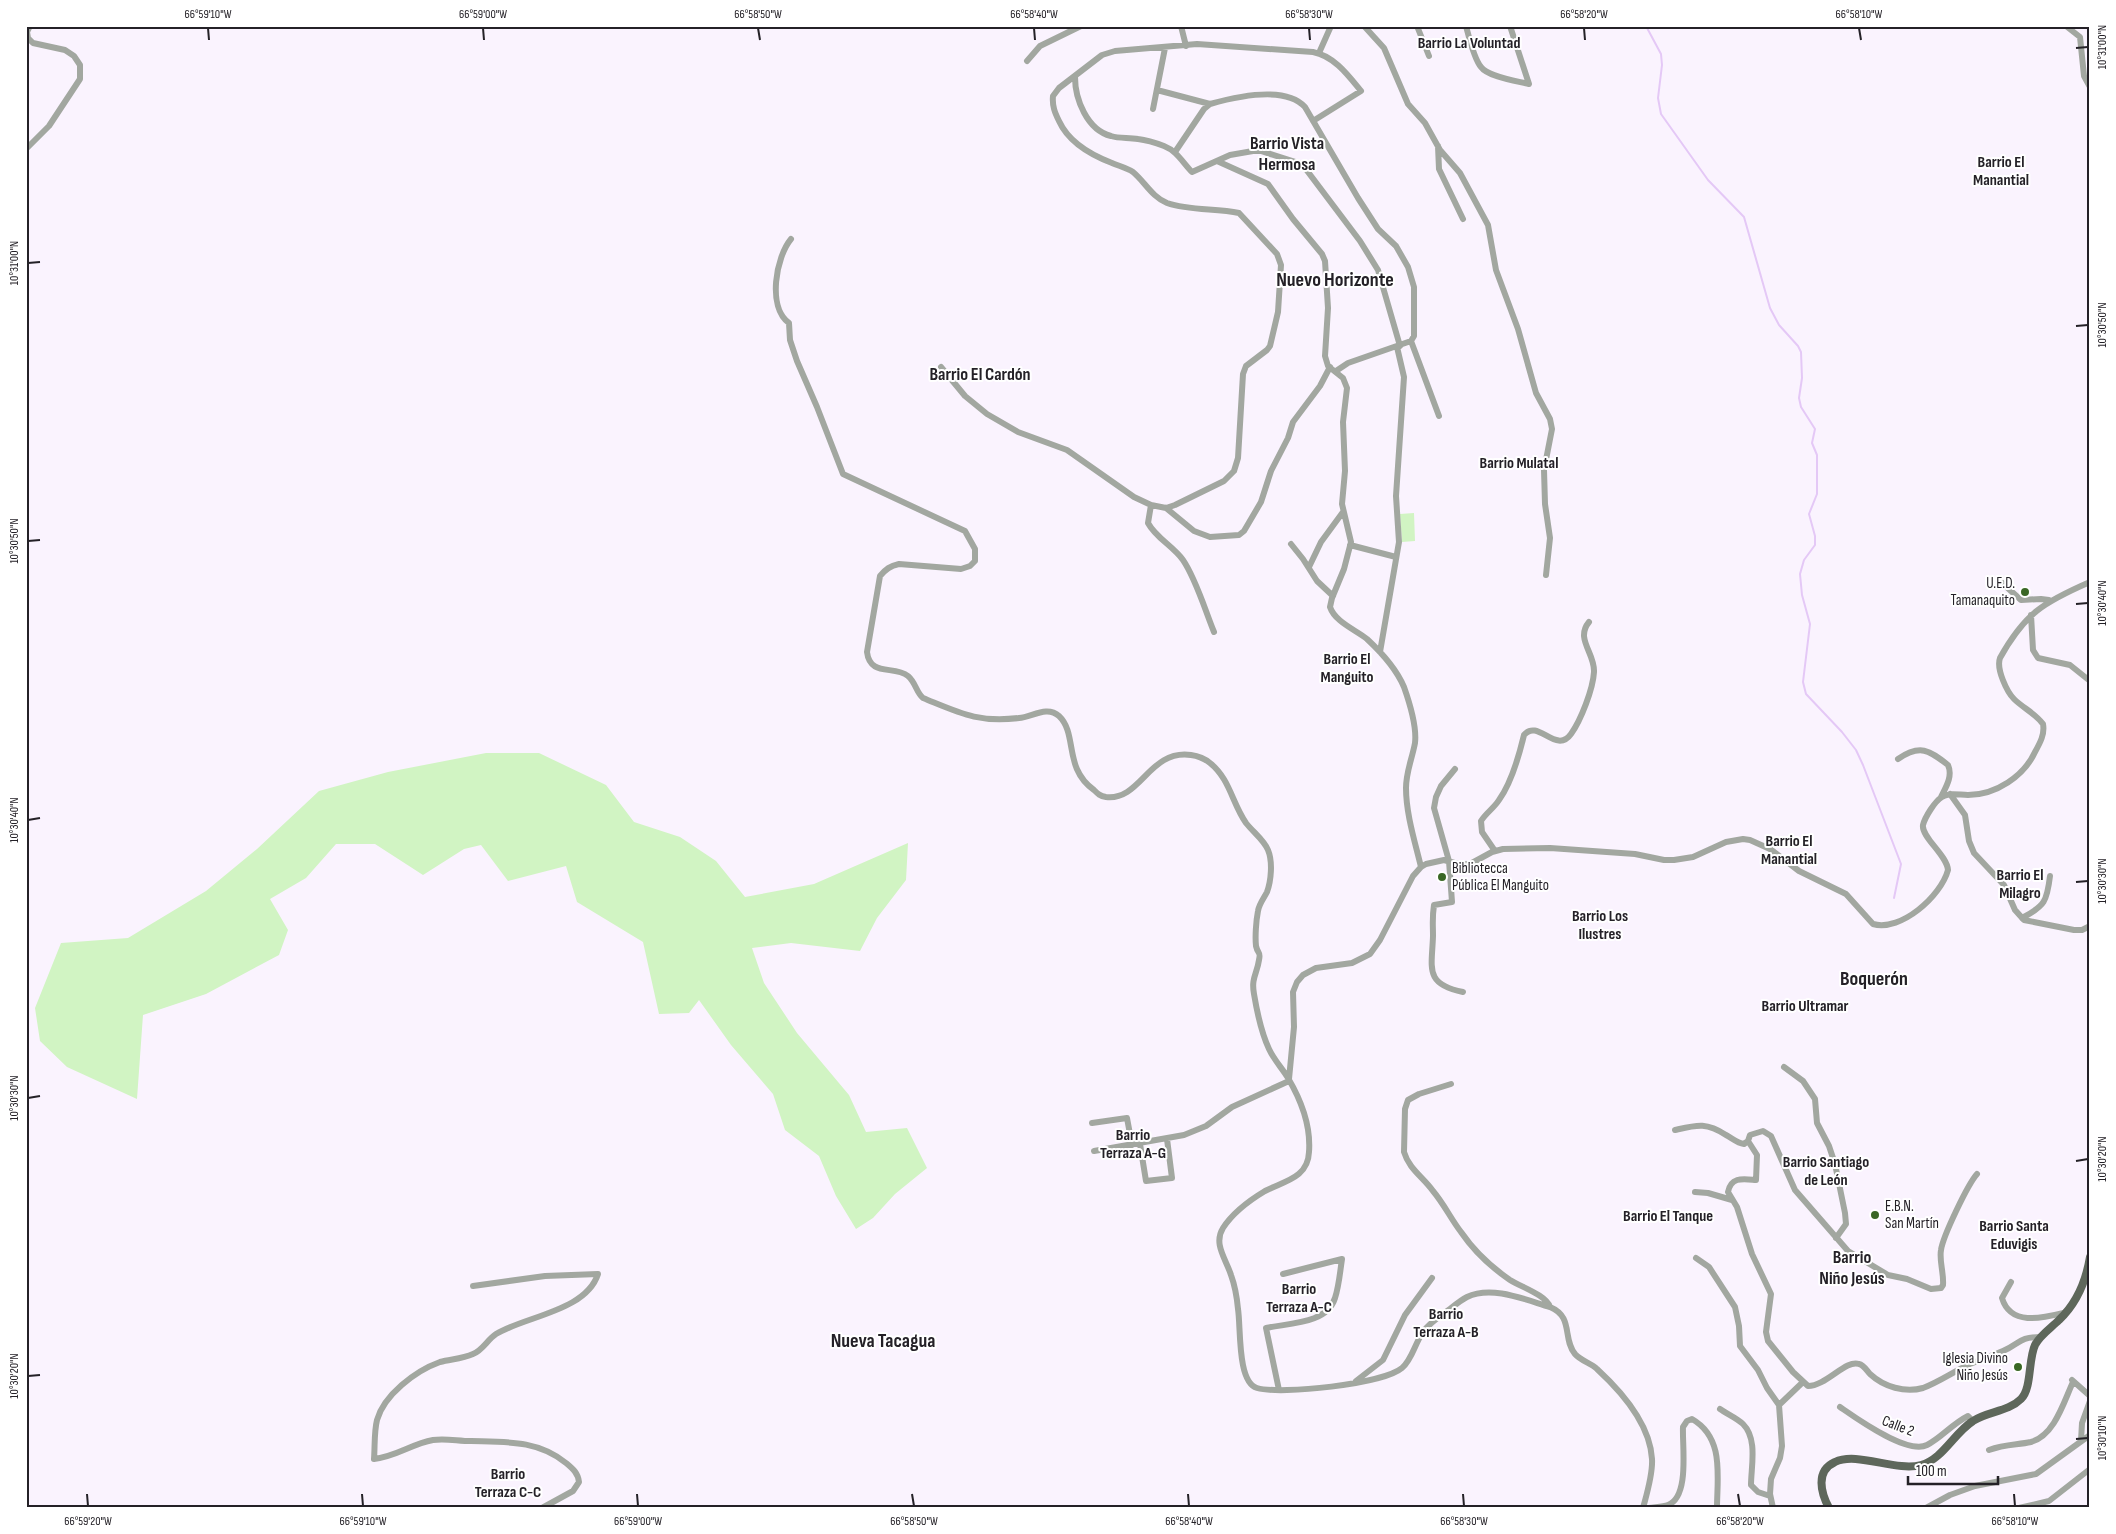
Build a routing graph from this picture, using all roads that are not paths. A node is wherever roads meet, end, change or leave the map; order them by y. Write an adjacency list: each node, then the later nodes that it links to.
1 (30, 26): 22 (street)
2 (1081, 26): 14 (street)
3 (1181, 26): 10 (street)
4 (1330, 26): 12 (street)
5 (1364, 26): 21 (street)
6 (1417, 26): 13 (street)
7 (1466, 26): 8 (street)
8 (1510, 26)
9 (2066, 26): 16 (street)
10 (1186, 46): 11 (street); 12 (street)
11 (1165, 48): 15 (street); 17 (street)
12 (1319, 53): 20 (street)
13 (1429, 56)
14 (1027, 61)
15 (1075, 77): 23 (street); 33 (street)
16 (2090, 87)
17 (1157, 90): 18 (street); 19 (street)
18 (1210, 104): 20 (street); 23 (street)
19 (1153, 109)
20 (1313, 121): 27 (street)
21 (1438, 145): 25 (street); 39 (street)
22 (26, 149)
23 (1175, 152): 24 (street)
24 (1217, 161): 28 (street); 30 (street)
25 (1463, 219)
26 (792, 239): 61 (street)
27 (1411, 341): 28 (street); 31 (street)
28 (1398, 346): 30 (street); 37 (street)
29 (941, 367): 32 (street)
30 (1333, 369): 33 (street); 34 (street)
31 (1439, 416)
32 (1151, 505): 33 (street); 46 (street)
33 (1166, 508)
34 (1343, 512): 36 (street); 38 (street)
35 (1290, 544): 38 (street)
36 (1350, 545): 37 (street); 42 (street)
37 (1396, 557): 47 (street)
38 (1309, 567): 42 (street)
39 (1546, 576)
40 (2001, 582): 43 (street)
41 (2090, 582): 43 (street)
42 (1333, 596): 47 (street)
43 (2049, 600): 44 (street)
44 (2031, 615): 48 (street); 51 (street)
45 (1589, 622): 53 (street)
46 (1214, 632)
47 (1380, 652): 55 (street)
48 (2090, 681)
49 (1898, 758): 52 (street)
50 (1455, 770): 54 (street)
51 (1950, 794): 52 (street); 57 (street)
52 (1942, 797): 53 (street)
53 (1495, 851): 54 (street)
54 (1449, 861): 55 (street); 59 (street)
55 (1420, 867): 61 (street)
56 (2050, 876): 57 (street)
57 (2022, 918): 58 (street)
58 (2090, 926)
59 (1463, 992)
60 (1784, 1067): 73 (street)
61 (1289, 1080): 65 (street); 86 (street)
62 (1451, 1084): 81 (street)
63 (1092, 1123): 68 (street)
64 (1675, 1130): 66 (street)
65 (1167, 1139): 67 (street); 67 (street)
66 (1748, 1141): 72 (street); 73 (street)
67 (1140, 1144): 68 (street)
68 (1132, 1145): 69 (street)
69 (1094, 1151)
70 (1977, 1174): 73 (street)
71 (1695, 1192): 72 (street)
72 (1733, 1200): 85 (street)
73 (1836, 1238)
74 (2090, 1256): 76 (main road)
75 (1696, 1258): 89 (street)
76 (2089, 1265): 82 (main road)
77 (1283, 1274): 86 (street)
78 (1432, 1278): 84 (street)
79 (2011, 1282): 82 (street)
80 (473, 1286): 98 (street)
81 (1550, 1307): 84 (street); 99 (street)
82 (2068, 1312): 83 (main road)
83 (2041, 1336): 85 (street); 92 (main road)
84 (1355, 1382): 86 (street)
85 (1803, 1382): 89 (street)
86 (1279, 1390)
87 (2090, 1396): 95 (street)
88 (2090, 1400): 94 (street)
89 (1779, 1405): 97 (street)
90 (1840, 1406): 92 (street, Calle 2)
91 (1720, 1410): 97 (street)
92 (1972, 1421): 103 (main road)
93 (2090, 1435): 94 (street)
94 (2081, 1441): 104 (street)
95 (1989, 1450)
96 (2090, 1469): 105 (street)
97 (1770, 1496): 102 (street)
98 (542, 1508)
99 (1644, 1508)
100 (1649, 1508): 101 (street)
101 (1717, 1508)
102 (1773, 1508)
103 (1829, 1508)
104 (1926, 1508)
105 (2019, 1508)

